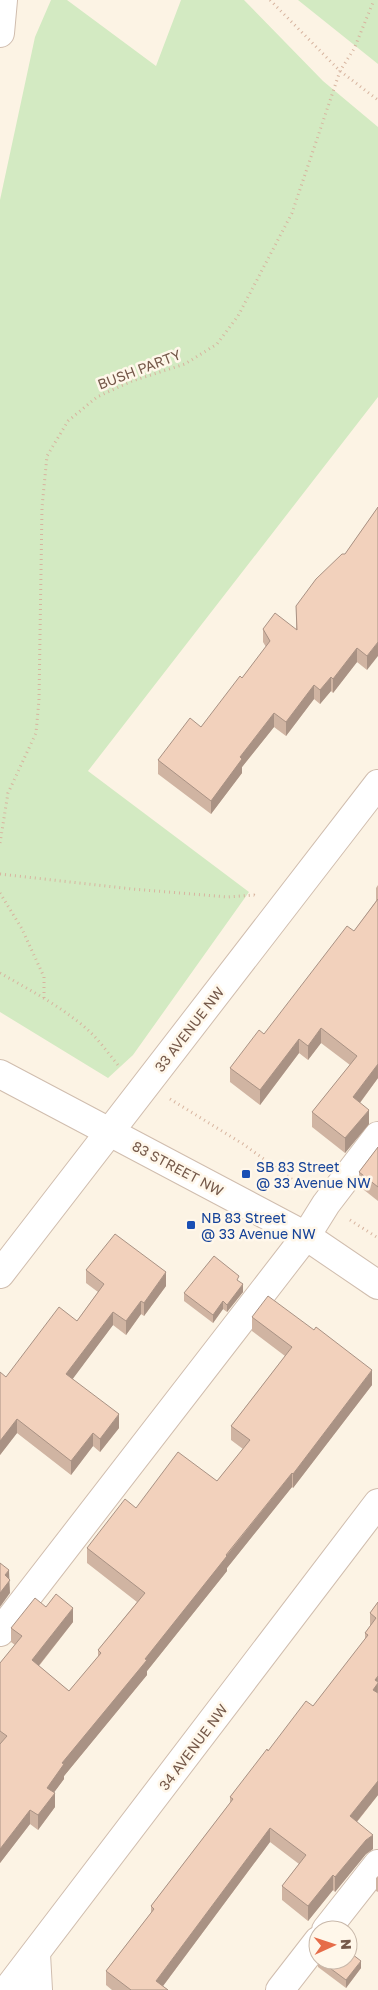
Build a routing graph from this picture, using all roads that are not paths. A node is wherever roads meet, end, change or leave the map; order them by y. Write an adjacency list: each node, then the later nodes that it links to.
1 (3, 0): 2 (street)
2 (0, 33)
3 (378, 784): 5 (street, 33 AVENUE NW)
4 (0, 1074): 5 (street, 83 STREET NW)
5 (109, 1132): 7 (street, 83 STREET NW); 8 (street, 33 AVENUE NW)
6 (378, 1136): 7 (street)
7 (306, 1236): 9 (street, 83 STREET NW); 11 (street)
8 (0, 1274)
9 (378, 1285)
10 (378, 1503): 14 (street, 34 AVENUE NW)
11 (0, 1632)
12 (378, 1864): 13 (street)
13 (334, 1920)
14 (36, 1954): 16 (street, 34 AVENUE NW); 17 (street)
15 (308, 1954): 18 (street)
16 (7, 1990)
17 (38, 1990)
18 (280, 1990)

